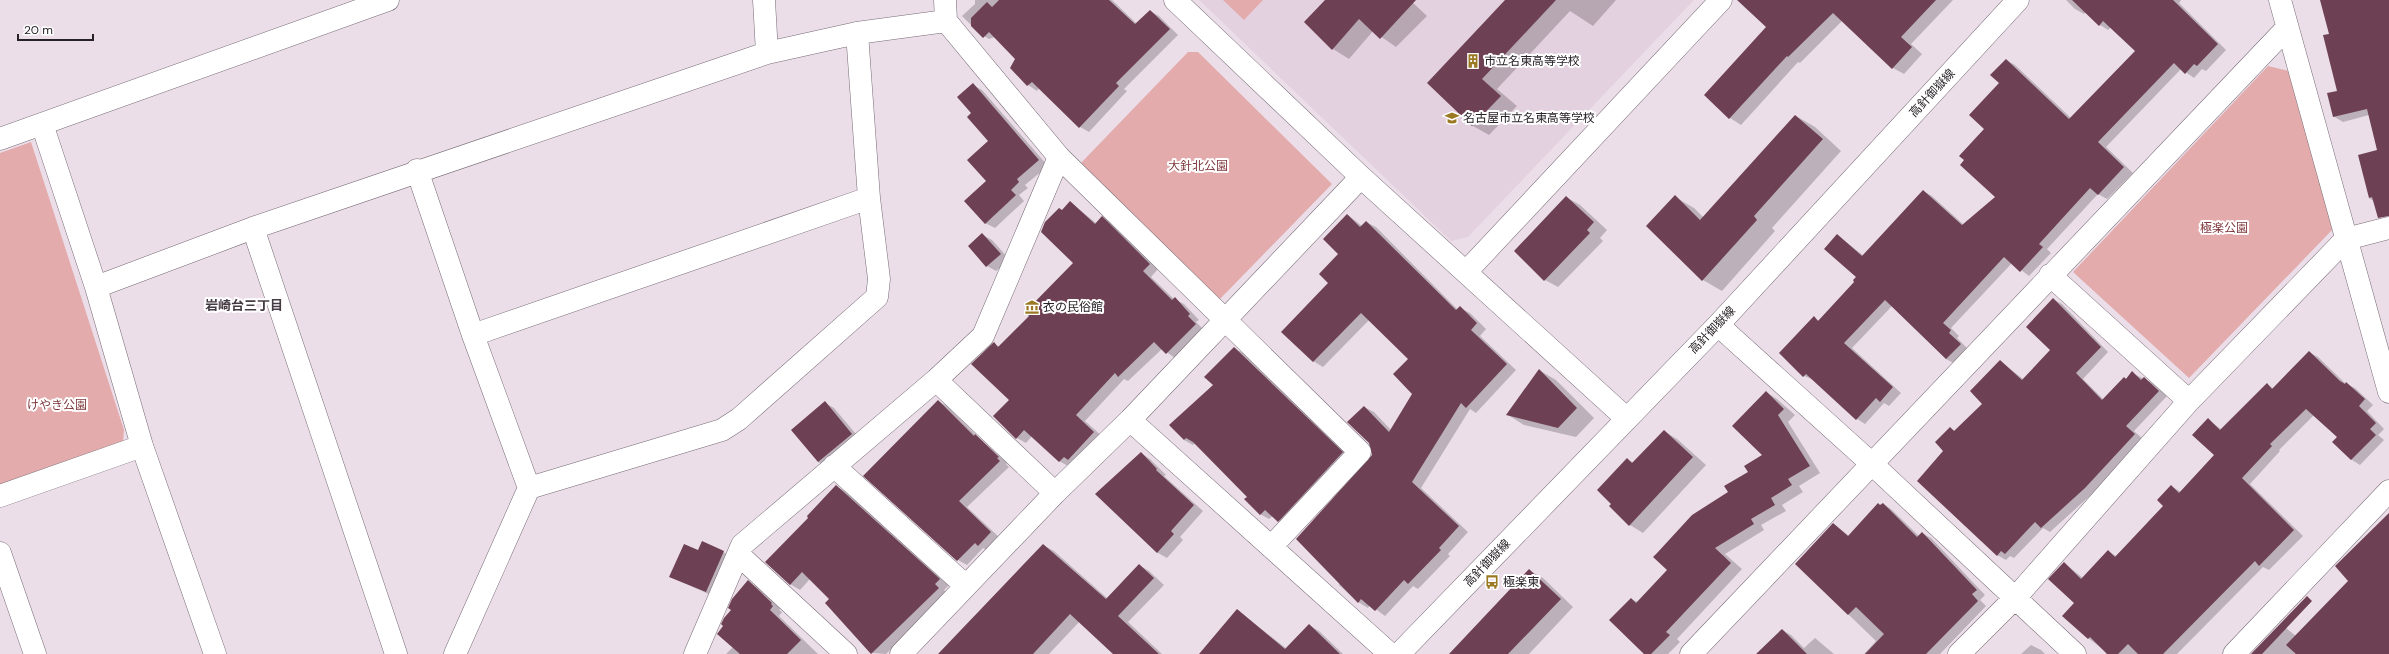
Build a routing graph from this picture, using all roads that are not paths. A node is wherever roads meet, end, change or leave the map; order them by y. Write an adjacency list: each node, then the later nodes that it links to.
1 (388, 0): 11 (street)
2 (764, 0): 10 (street)
3 (1175, 0): 15 (street)
4 (1721, 0): 20 (street)
5 (2018, 0): 24 (street, 高針御嶽線)
6 (2280, 0): 8 (street)
7 (946, 10): 9 (street); 13 (street)
8 (2286, 29): 19 (street); 21 (street)
9 (857, 32): 10 (street); 16 (street)
10 (767, 53): 14 (street)
11 (42, 124): 12 (street); 22 (street)
12 (0, 139)
13 (1059, 157): 23 (street); 26 (street)
14 (417, 170): 17 (street); 25 (street)
15 (1361, 177): 20 (street); 23 (street)
16 (869, 198): 25 (street); 34 (street)
17 (253, 228): 22 (street); 45 (street)
18 (2389, 228): 19 (street)
19 (2346, 239): 27 (street); 28 (street)
20 (1466, 272): 29 (street)
21 (2050, 275): 28 (street); 32 (street)
22 (96, 287): 31 (street)
23 (1225, 320): 30 (street); 38 (street)
24 (1718, 325): 29 (street, 高針御嶽線); 32 (street)
25 (473, 335): 34 (street)
26 (936, 380): 33 (street); 36 (street)
27 (2389, 392)
28 (2189, 401): 42 (street)
29 (1626, 418): 51 (street, 高針御嶽線)
30 (1130, 420): 36 (street); 38 (street)
31 (142, 446): 37 (street); 44 (street)
32 (1872, 464): 42 (street); 52 (street)
33 (834, 466): 40 (street); 41 (street)
34 (528, 488): 46 (street)
35 (2389, 491): 55 (street)
36 (1054, 492): 41 (street)
37 (0, 496)
38 (1271, 547): 50 (street)
39 (0, 552): 43 (street)
40 (740, 555): 47 (street); 48 (street)
41 (966, 586): 49 (street)
42 (2016, 597): 53 (street); 54 (street)
43 (35, 654)
44 (215, 654)
45 (396, 654)
46 (456, 654)
47 (695, 654)
48 (846, 654)
49 (901, 654)
50 (1390, 654)
51 (1399, 654)
52 (1691, 654)
53 (1960, 654)
54 (2075, 654)
55 (2234, 654)

